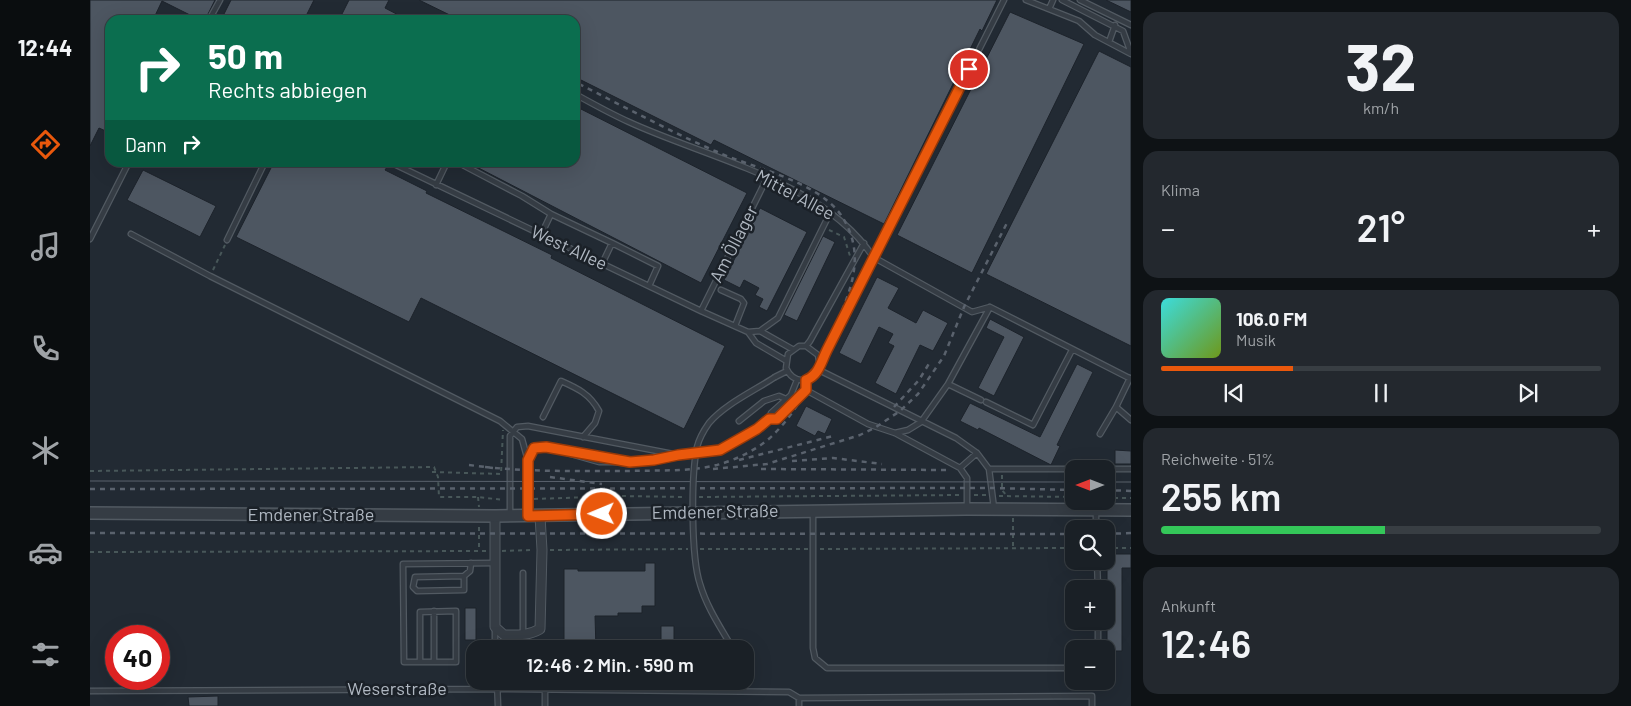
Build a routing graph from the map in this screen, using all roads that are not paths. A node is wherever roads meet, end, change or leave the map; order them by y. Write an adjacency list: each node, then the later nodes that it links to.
1 (220, 0): 8 (lane)
2 (1004, 0): 30 (lane)
3 (1026, 0): 7 (lane)
4 (1053, 0): 7 (lane)
5 (1062, 0): 11 (lane)
6 (1080, 0): 9 (lane)
7 (1049, 9): 12 (lane)
8 (212, 15)
9 (1117, 18): 10 (lane); 11 (lane)
10 (1131, 25)
11 (1115, 27): 12 (lane); 13 (lane)
12 (1109, 42): 13 (lane)
13 (1131, 53)
14 (580, 97): 20 (lane, Mittel Allee)
15 (126, 167): 26 (lane)
16 (263, 167): 27 (lane)
17 (400, 167): 21 (lane, West Allee)
18 (445, 167): 21 (lane)
19 (467, 167): 23 (lane)
20 (767, 178): 22 (lane, Mittel Allee); 35 (lane, Am Öllager)
21 (436, 185): 25 (lane, West Allee)
22 (830, 213): 29 (lane, Mittel Allee); 37 (lane)
23 (551, 214): 25 (lane); 28 (lane)
24 (131, 234): 57 (lane)
25 (541, 235): 31 (lane, West Allee)
26 (90, 239)
27 (227, 240)
28 (612, 243): 31 (lane); 32 (lane)
29 (864, 243): 30 (lane, Mittel Allee); 39 (lane)
30 (873, 257): 34 (lane, Mittel Allee); 43 (lane)
31 (602, 264): 32 (lane, West Allee)
32 (650, 286): 35 (lane, West Allee)
33 (721, 290): 36 (lane)
34 (990, 306): 41 (lane); 48 (lane)
35 (701, 311): 36 (lane, West Allee)
36 (735, 326): 38 (lane, West Allee)
37 (760, 331): 38 (lane, West Allee); 40 (lane)
38 (748, 332): 42 (lane, West Allee)
39 (806, 346): 40 (lane); 43 (lane)
40 (792, 349): 42 (lane)
41 (1072, 350): 45 (lane); 48 (lane)
42 (785, 360): 44 (lane)
43 (819, 368): 47 (lane); 56 (lane)
44 (787, 371): 46 (lane); 91 (lane, bridge)
45 (1131, 379): 51 (lane)
46 (798, 380): 47 (lane); 50 (lane)
47 (806, 380): 49 (lane)
48 (948, 384): 56 (lane)
49 (806, 390): 53 (lane); 58 (lane)
50 (786, 399): 53 (lane); 55 (lane)
51 (1116, 407): 54 (lane); 59 (lane)
52 (543, 417): 60 (lane)
53 (769, 419): 62 (lane)
54 (1131, 420)
55 (739, 421)
56 (921, 422): 58 (lane); 61 (lane)
57 (512, 431): 60 (lane); 63 (lane); 78 (lane)
58 (895, 433): 64 (lane)
59 (1100, 434)
60 (583, 437): 62 (lane)
61 (978, 453): 64 (lane); 65 (lane)
62 (678, 455): 63 (lane)
63 (528, 460): 79 (lane)
64 (960, 468): 69 (lane)
65 (989, 469): 66 (lane); 70 (lane)
66 (1065, 469)
67 (1115, 469): 68 (lane)
68 (1131, 469)
69 (966, 509): 70 (street, Emdener Straße); 75 (street, Emdener Straße)
70 (994, 509): 71 (street, Emdener Straße)
71 (1065, 510)
72 (1096, 510): 81 (lane)
73 (1115, 510): 74 (street, Emdener Straße)
74 (1131, 510)
75 (814, 511): 80 (street, Emdener Straße); 94 (lane)
76 (90, 513): 77 (street, Emdener Straße)
77 (494, 516): 78 (street, Emdener Straße); 83 (street)
78 (510, 516): 79 (street, Emdener Straße)
79 (528, 516): 80 (street, Emdener Straße)
80 (540, 516): 88 (street)
81 (1096, 520)
82 (471, 563): 83 (lane); 85 (lane); 92 (lane)
83 (495, 563): 87 (street)
84 (523, 573): 88 (lane)
85 (464, 576): 85 (lane)
86 (434, 611): 92 (lane); 93 (lane); 93 (lane)
87 (495, 627): 88 (street); 89 (lane)
88 (519, 635): 90 (lane)
89 (495, 640)
90 (512, 640)
91 (728, 640)
92 (420, 662): 93 (lane)
93 (434, 662)
94 (1065, 668)
95 (466, 689): 99 (lane, Weserstraße)
96 (498, 690): 102 (lane)
97 (545, 690): 103 (lane)
98 (644, 690): 100 (lane, Weserstraße)
99 (90, 691)
100 (744, 691): 101 (lane, Weserstraße)
101 (799, 698): 104 (lane); 105 (lane, Weserstraße)
102 (498, 706)
103 (545, 706)
104 (799, 706)
105 (1092, 706)

